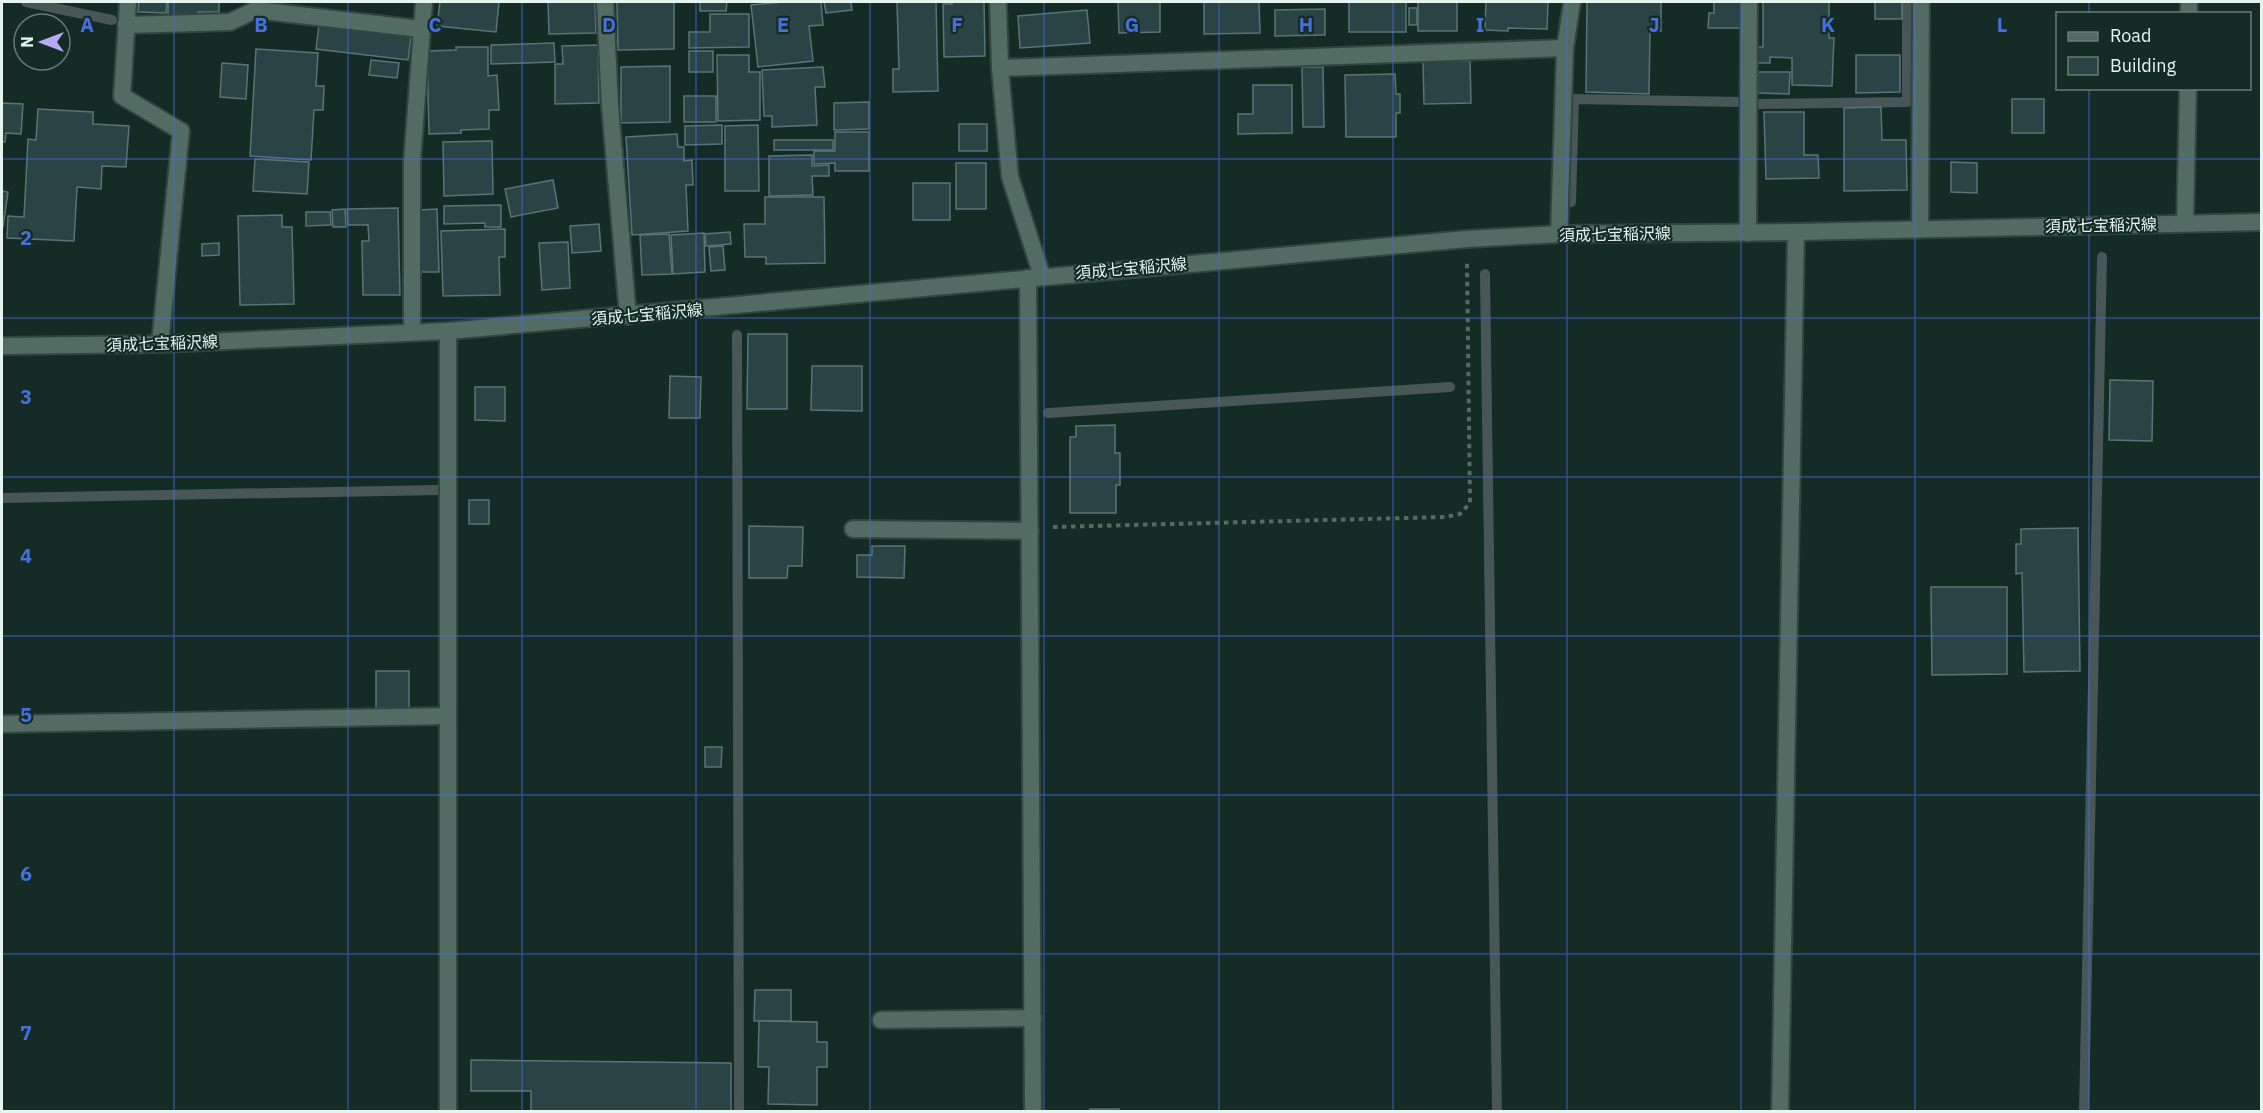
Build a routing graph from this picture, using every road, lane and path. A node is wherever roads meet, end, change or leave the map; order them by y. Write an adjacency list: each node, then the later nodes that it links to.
1 (128, 2): 8 (street)
2 (424, 2): 9 (street)
3 (605, 2): 21 (street)
4 (998, 2): 11 (street)
5 (1572, 2): 10 (street)
6 (1749, 2): 17 (street)
7 (1921, 2): 15 (street)
8 (126, 24): 9 (street); 24 (street)
9 (422, 29): 23 (street)
10 (1565, 48): 11 (street); 18 (street)
11 (1000, 68): 20 (street)
12 (2188, 90): 14 (street)
13 (2262, 222): 14 (street, 須成七宝稲沢線)
14 (2185, 223): 15 (street, 須成七宝稲沢線)
15 (1920, 229): 16 (street, 須成七宝稲沢線)
16 (1796, 232): 17 (street, 須成七宝稲沢線); 34 (street)
17 (1748, 233): 18 (street, 須成七宝稲沢線)
18 (1559, 234): 19 (street, 須成七宝稲沢線)
19 (1467, 239): 20 (street, 須成七宝稲沢線); 27 (path)
20 (1035, 277): 21 (street, 須成七宝稲沢線); 27 (street)
21 (628, 316): 22 (street, 須成七宝稲沢線)
22 (448, 331): 23 (street, 須成七宝稲沢線); 28 (street)
23 (412, 333): 24 (street, 須成七宝稲沢線)
24 (160, 344): 25 (street, 須成七宝稲沢線)
25 (2, 346)
26 (853, 529): 27 (street)
27 (1030, 530): 30 (street)
28 (448, 716): 29 (street); 32 (street)
29 (2, 724)
30 (1033, 1018): 31 (street); 33 (street)
31 (880, 1020)
32 (448, 1112)
33 (1034, 1112)
34 (1780, 1112)

